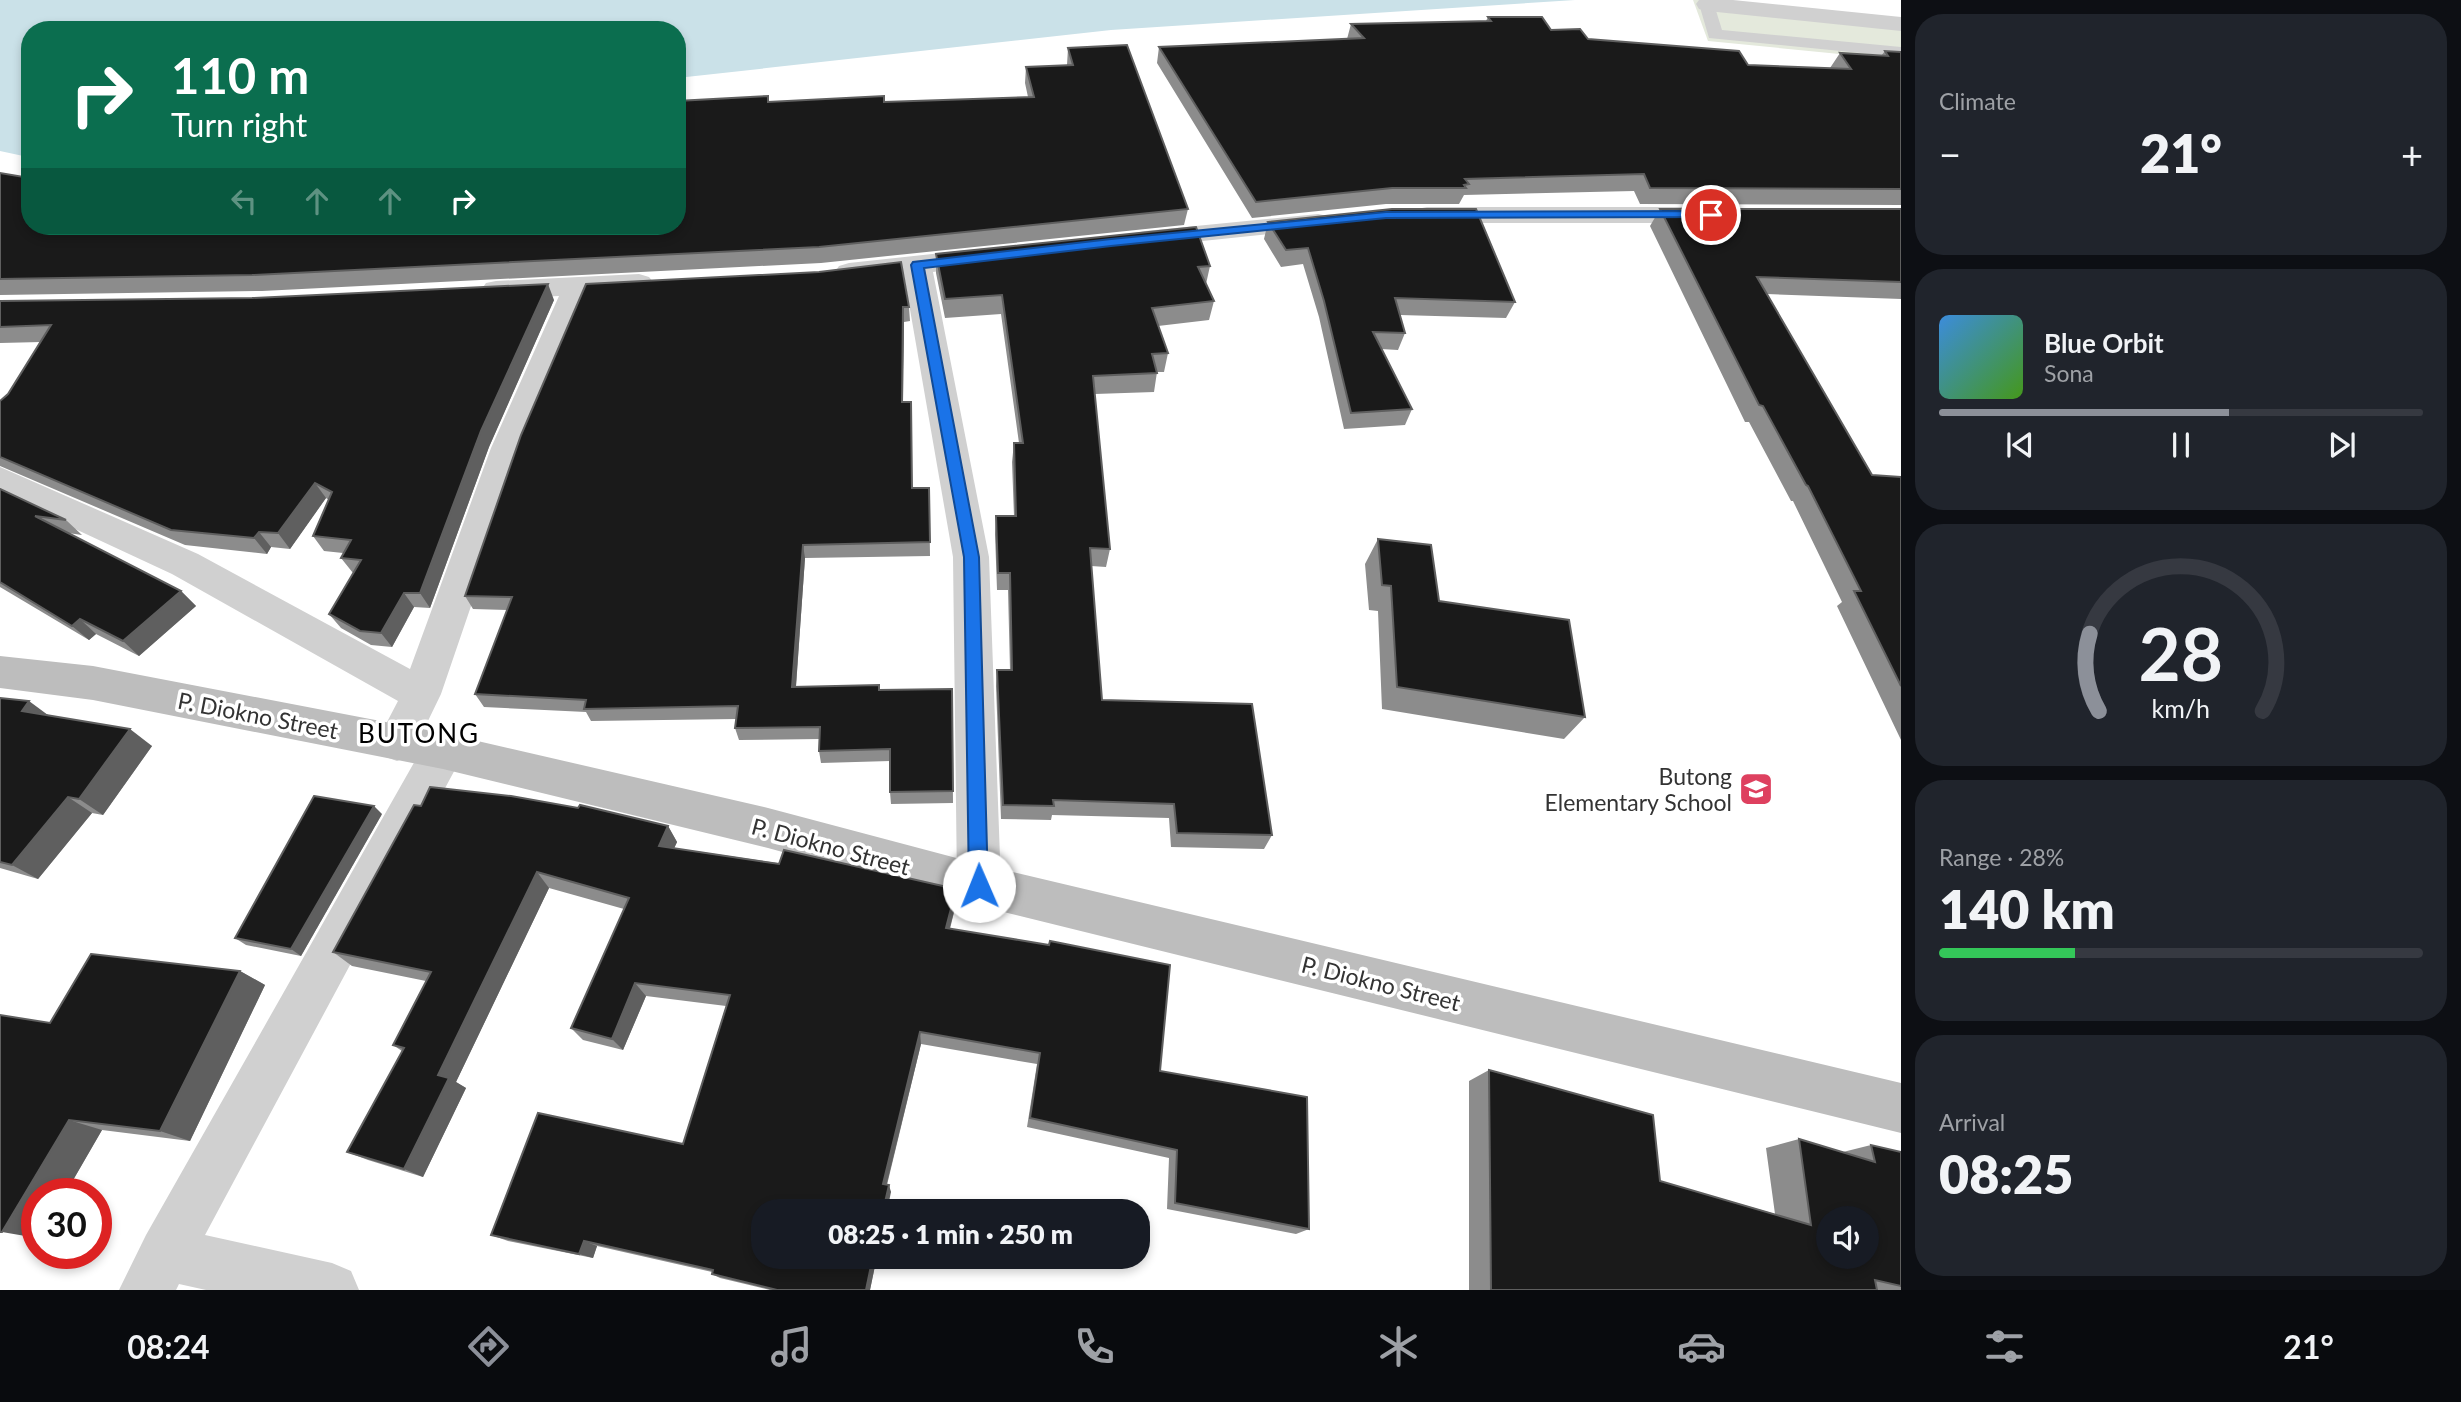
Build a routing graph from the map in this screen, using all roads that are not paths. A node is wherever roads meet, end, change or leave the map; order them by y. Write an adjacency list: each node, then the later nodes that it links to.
1 (1707, 4): 2 (street); 3 (lane)
2 (1901, 24)
3 (1901, 51)
4 (1400, 215): 5 (street)
5 (1734, 215)
6 (1344, 219): 7 (street)
7 (1124, 241)
8 (1014, 253): 9 (street)
9 (917, 265): 10 (street); 19 (street)
10 (821, 275)
11 (659, 282): 12 (street)
12 (578, 286): 13 (street); 16 (street)
13 (468, 292)
14 (0, 480): 16 (street)
15 (0, 673): 17 (main road, P. Diokno Street)
16 (421, 694): 17 (street)
17 (397, 743): 18 (main road, P. Diokno Street)
18 (443, 751): 19 (main road, P. Diokno Street); 21 (street)
19 (979, 886): 20 (main road, P. Diokno Street)
20 (1901, 1108)
21 (155, 1272): 22 (street)
22 (332, 1290)

